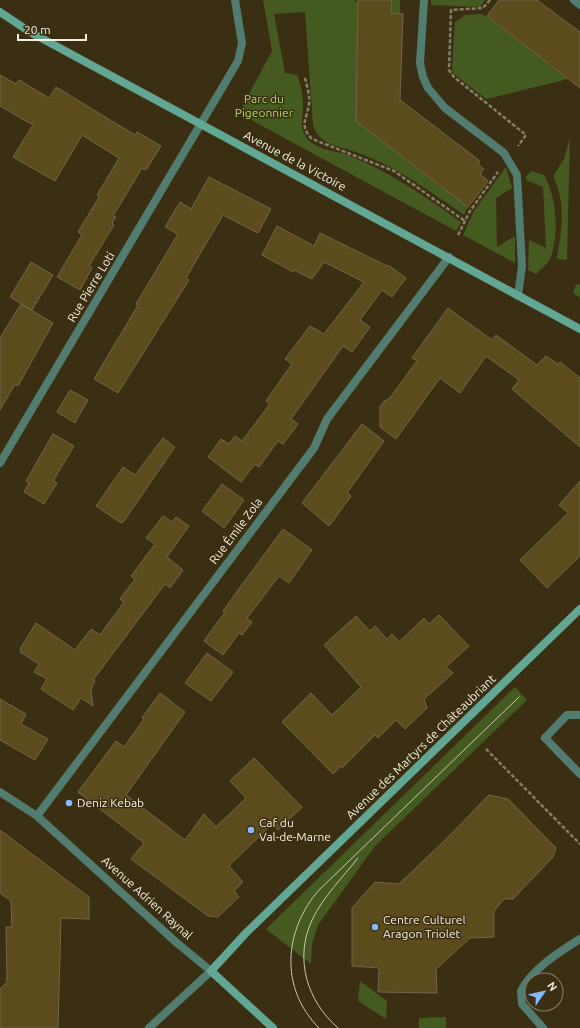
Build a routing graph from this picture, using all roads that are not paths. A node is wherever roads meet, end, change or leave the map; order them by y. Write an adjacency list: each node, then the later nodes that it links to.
1 (236, 0): 6 (street, Rue Pierre Loti)
2 (424, 0): 8 (street)
3 (574, 0): 4 (street)
4 (580, 5)
5 (0, 12): 6 (street, Avenue de la Victoire)
6 (202, 124): 7 (street, Avenue de la Victoire); 10 (street, Rue Pierre Loti)
7 (449, 257): 8 (street, Avenue de la Victoire); 15 (street, Rue Émile Zola)
8 (518, 296): 9 (street, Avenue de la Victoire)
9 (580, 329)
10 (0, 463)
11 (580, 609): 17 (street, Avenue des Martyrs de Châteaubriant)
12 (580, 715): 13 (street)
13 (580, 774)
14 (0, 792): 15 (street, Avenue Adrien Raynal)
15 (37, 816): 17 (street, Avenue Adrien Raynal)
16 (580, 939): 20 (street)
17 (211, 971): 18 (street); 19 (street, Avenue Adrien Raynal)
18 (149, 1028)
19 (273, 1028)
20 (543, 1028)

